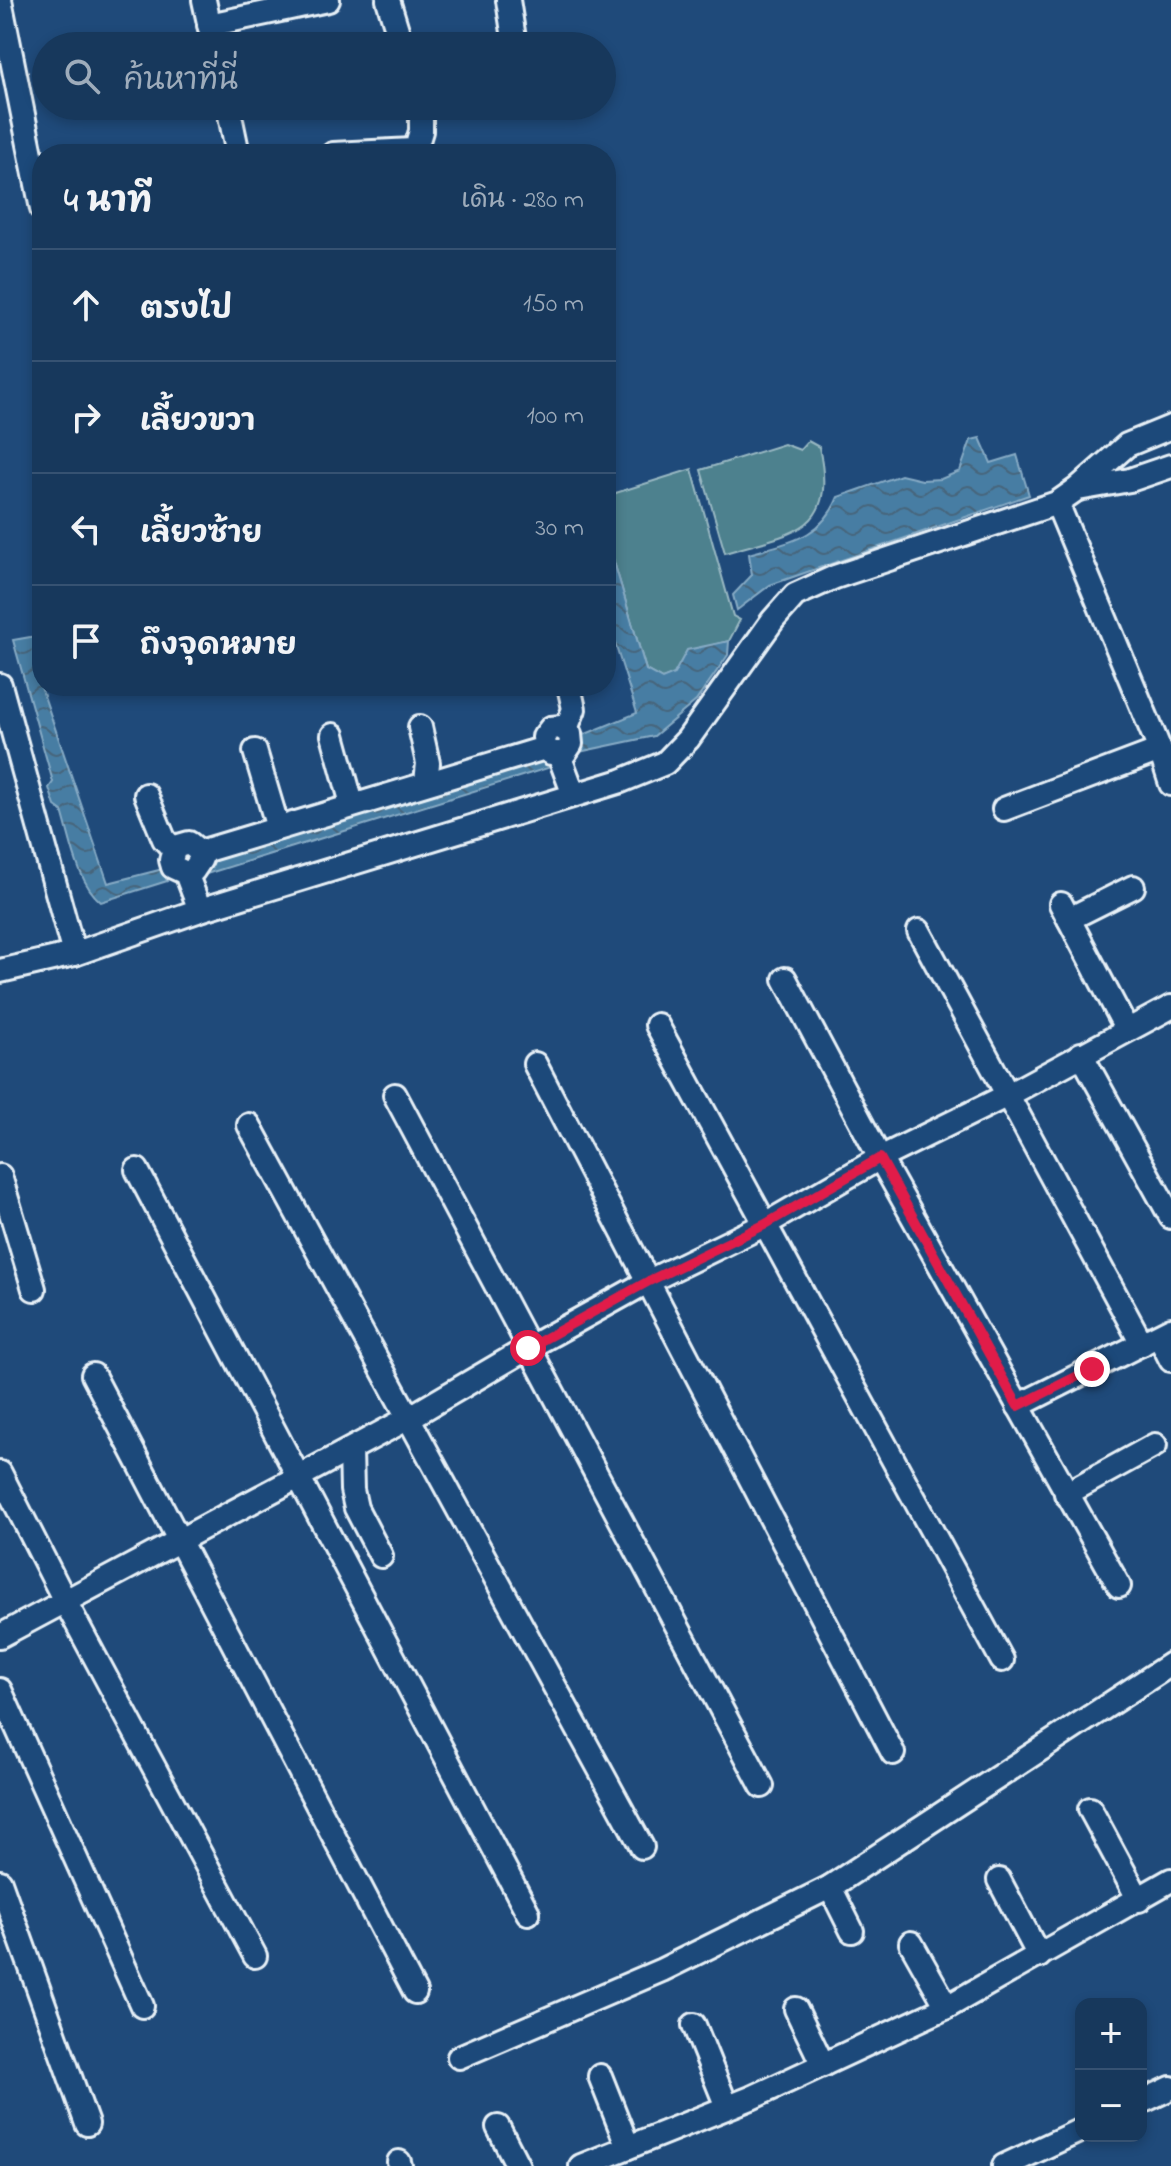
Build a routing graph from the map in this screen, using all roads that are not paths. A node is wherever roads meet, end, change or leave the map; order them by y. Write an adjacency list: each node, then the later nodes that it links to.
1 (0, 0): 14 (street)
2 (204, 0): 6 (street)
3 (328, 0): 7 (street)
4 (388, 0): 8 (street)
5 (508, 0): 9 (street)
6 (211, 32)
7 (222, 32)
8 (398, 32)
9 (513, 32)
10 (231, 120): 12 (street)
11 (421, 120): 13 (street)
12 (236, 144)
13 (416, 144)
14 (32, 159)
15 (1163, 430): 17 (street)
16 (1167, 467): 17 (street)
17 (1077, 489): 18 (street)
18 (1057, 503): 23 (street); 29 (street)
19 (0, 685): 39 (street)
20 (571, 696): 25 (street)
21 (420, 727): 26 (street)
22 (333, 735): 30 (street)
23 (1160, 750): 27 (street); 31 (street)
24 (255, 751): 32 (street)
25 (552, 751): 26 (street); 29 (street)
26 (426, 783): 30 (street)
27 (1171, 784)
28 (146, 795): 33 (street)
29 (574, 795): 37 (street)
30 (352, 804): 32 (street)
31 (1004, 809)
32 (278, 828): 34 (street)
33 (174, 850): 34 (street); 35 (street)
34 (200, 852): 35 (street)
35 (186, 873): 37 (street)
36 (1133, 887): 44 (street)
37 (200, 910): 39 (street)
38 (919, 931): 48 (street)
39 (74, 954): 40 (street)
40 (0, 971)
41 (785, 979): 50 (street)
42 (1171, 1007): 44 (street)
43 (657, 1025): 54 (street)
44 (1127, 1030): 45 (street)
45 (1081, 1054): 48 (street); 53 (street)
46 (535, 1064): 55 (street)
47 (395, 1095): 58 (street)
48 (1008, 1095): 50 (street); 57 (street)
49 (249, 1125): 62 (street)
50 (880, 1158): 54 (street); 61 (street)
51 (137, 1170): 66 (street)
52 (0, 1176): 56 (street)
53 (1171, 1217)
54 (764, 1225): 55 (street); 73 (street)
55 (649, 1281): 58 (street); 76 (street)
56 (34, 1289)
57 (1157, 1336): 59 (street); 61 (street)
58 (528, 1348): 62 (street); 77 (street)
59 (1171, 1360)
60 (93, 1375): 68 (street)
61 (1018, 1406): 67 (street)
62 (407, 1419): 64 (street); 79 (street)
63 (1155, 1445): 67 (street)
64 (351, 1450): 66 (street); 69 (street)
65 (0, 1473): 71 (street)
66 (297, 1478): 68 (street); 85 (street)
67 (1066, 1494): 70 (street)
68 (181, 1540): 71 (street); 90 (street)
69 (381, 1556)
70 (1119, 1586)
71 (66, 1603): 72 (street); 88 (street)
72 (0, 1636)
73 (1002, 1660)
74 (1171, 1664): 83 (street)
75 (0, 1690): 91 (street)
76 (893, 1753)
77 (762, 1786)
78 (1090, 1809): 84 (street)
79 (642, 1847)
80 (999, 1880): 89 (street)
81 (1171, 1880): 84 (street)
82 (0, 1882): 101 (street)
83 (830, 1887): 86 (street); 95 (street)
84 (1139, 1900): 89 (street)
85 (528, 1913)
86 (852, 1931)
87 (911, 1943): 92 (street)
88 (255, 1956)
89 (1039, 1956): 92 (street)
90 (415, 1992)
91 (142, 2006)
92 (947, 2007): 96 (street)
93 (796, 2009): 96 (street)
94 (694, 2025): 100 (street)
95 (459, 2057)
96 (823, 2065): 100 (street)
97 (600, 2076): 104 (street)
98 (1171, 2088): 99 (street)
99 (1147, 2099)
100 (727, 2107): 104 (street)
101 (87, 2124)
102 (498, 2127): 106 (street)
103 (1075, 2135): 105 (street)
104 (628, 2147): 107 (street)
105 (1046, 2157): 108 (street)
106 (518, 2166)
107 (581, 2166)
108 (1004, 2166)

